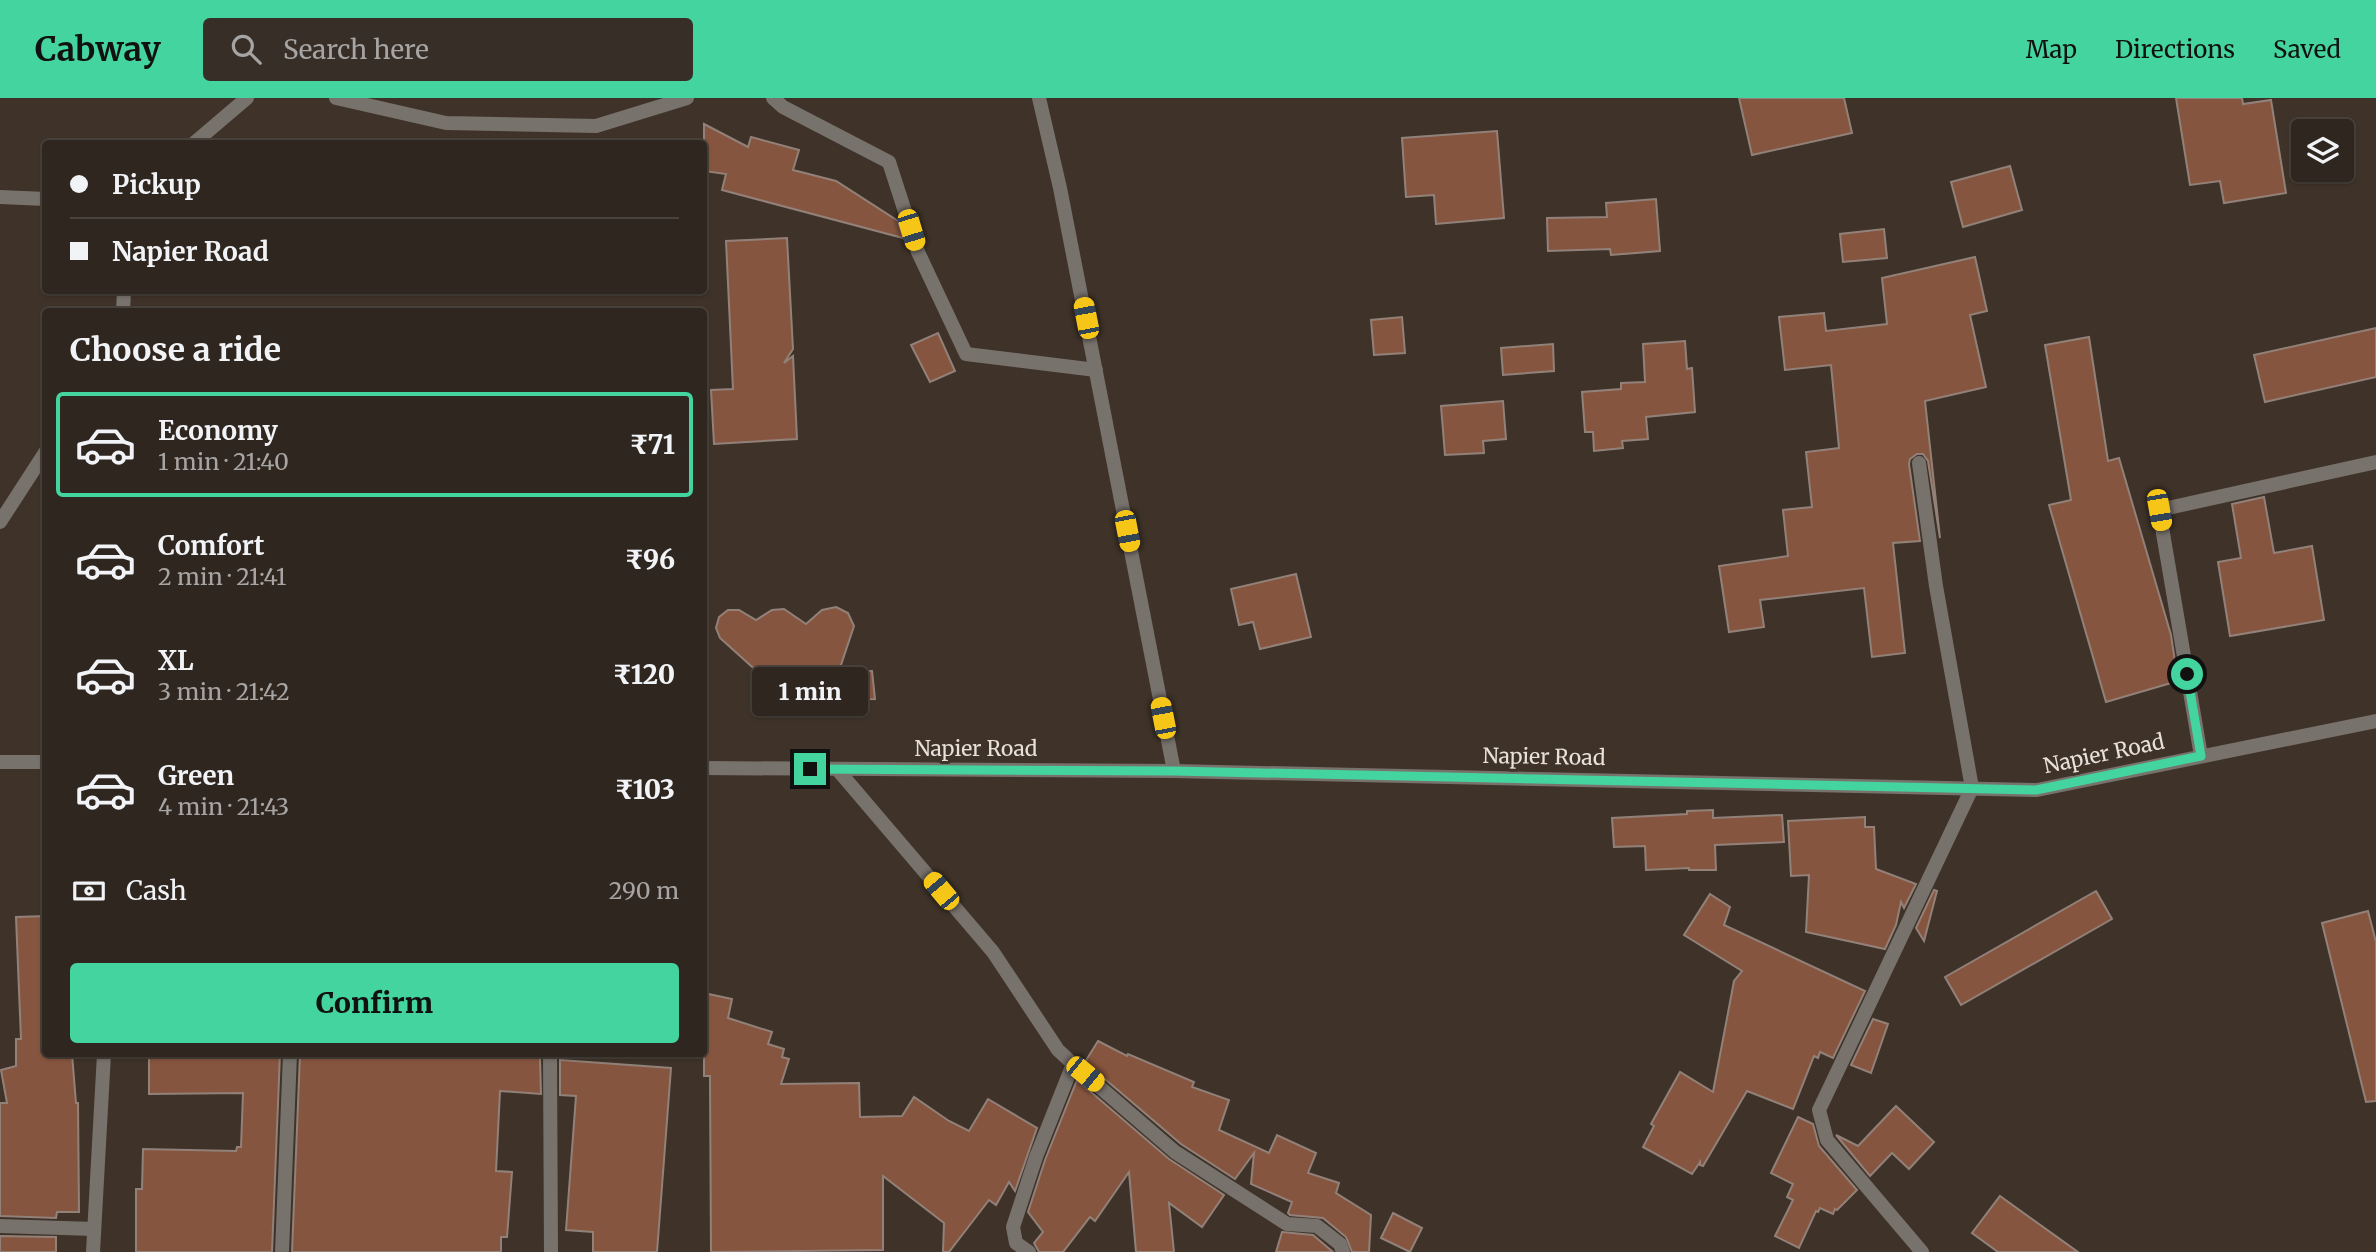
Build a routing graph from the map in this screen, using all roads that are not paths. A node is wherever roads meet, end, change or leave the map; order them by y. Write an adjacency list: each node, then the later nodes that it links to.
1 (247, 98): 6 (street)
2 (336, 98): 3 (street)
3 (687, 98)
4 (773, 98): 9 (street)
5 (1039, 98): 9 (street)
6 (198, 140)
7 (0, 197): 8 (street)
8 (42, 199)
9 (1096, 370): 20 (street)
10 (42, 457): 13 (street)
11 (2376, 462): 15 (street)
12 (1919, 463): 21 (street)
13 (0, 522)
14 (2376, 721): 15 (street, Napier Road)
15 (2201, 756): 21 (street, Napier Road)
16 (0, 762): 17 (street)
17 (42, 762)
18 (707, 768): 19 (street, Napier Road)
19 (837, 769): 20 (street, Napier Road); 25 (street)
20 (1174, 771): 21 (street, Napier Road)
21 (1972, 788): 33 (street)
22 (104, 1057): 27 (street)
23 (290, 1057): 29 (street)
24 (550, 1057): 30 (street)
25 (1073, 1064): 31 (street); 32 (street)
26 (0, 1226): 27 (street)
27 (94, 1228): 28 (street)
28 (93, 1252)
29 (282, 1252)
30 (551, 1252)
31 (1029, 1252)
32 (1343, 1252)
33 (1922, 1252)

